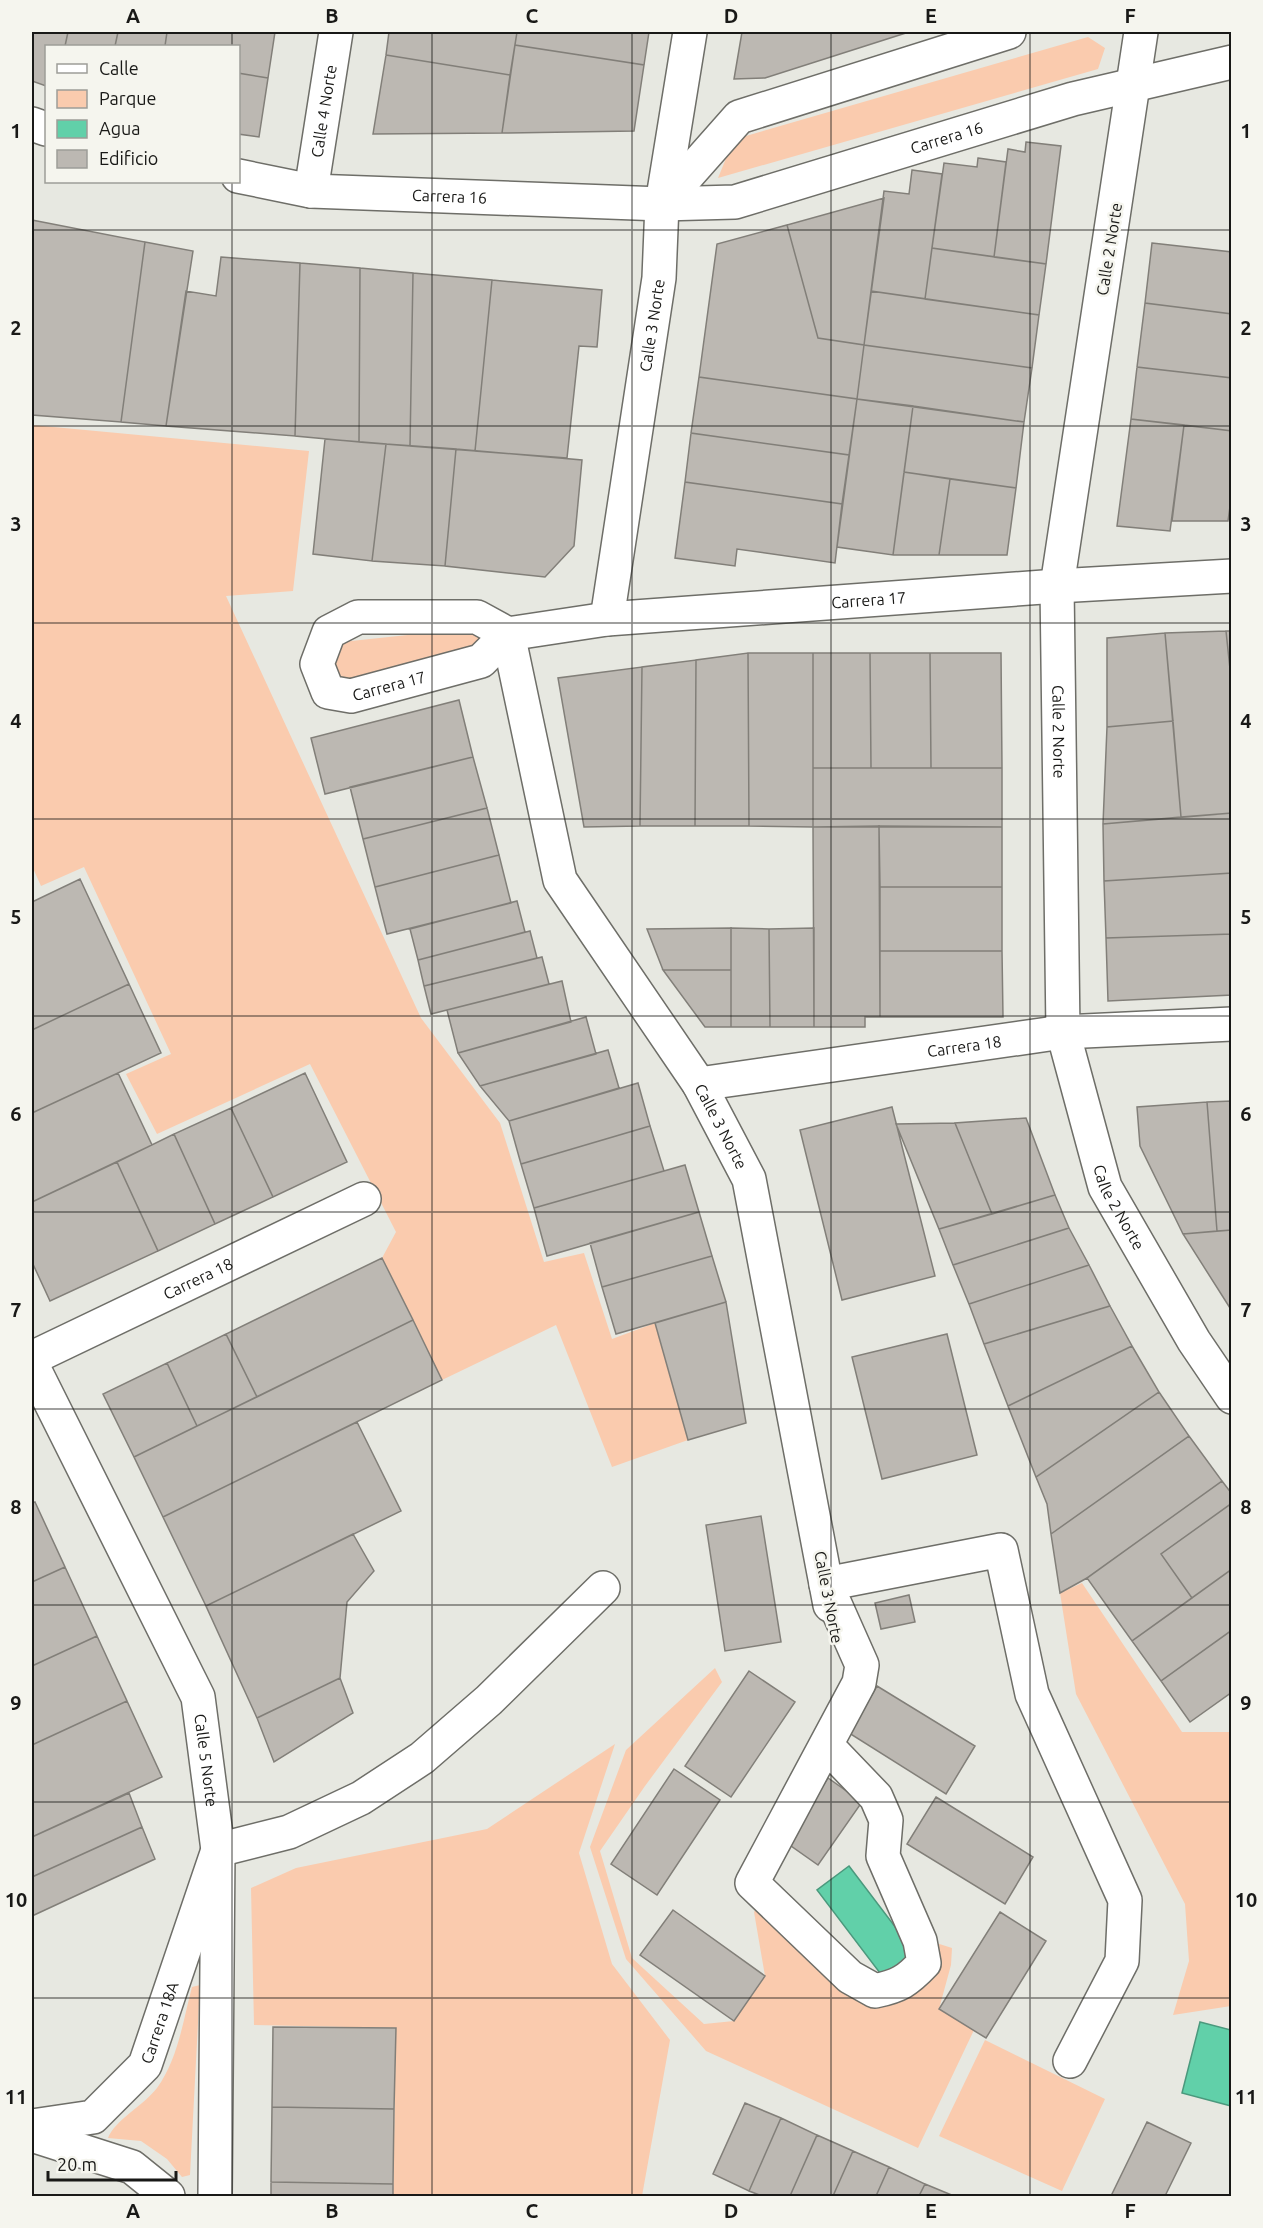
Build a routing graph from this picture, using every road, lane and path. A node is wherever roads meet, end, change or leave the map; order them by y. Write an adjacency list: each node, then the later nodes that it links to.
1 (336, 32): 8 (street, Calle 4 Norte)
2 (690, 32): 9 (street, Calle 3 Norte)
3 (1009, 32): 9 (street)
4 (1141, 32): 6 (street, Calle 2 Norte)
5 (1232, 62): 6 (street, Carrera 16)
6 (1135, 83): 9 (street, Carrera 16); 11 (street, Calle 2 Norte)
7 (240, 176): 8 (street, Carrera 16)
8 (311, 191): 9 (street, Carrera 16)
9 (662, 204): 12 (street, Calle 3 Norte)
10 (1232, 576): 11 (street, Carrera 17)
11 (1057, 586): 12 (street, Carrera 17); 15 (street, Calle 2 Norte)
12 (606, 619): 13 (street, Carrera 17)
13 (508, 634): 13 (street, Carrera 17); 16 (street, Calle 3 Norte)
14 (1232, 1024): 15 (street, Carrera 18)
15 (1062, 1032): 16 (street, Carrera 18); 20 (street, Calle 2 Norte)
16 (699, 1084): 21 (street, Calle 3 Norte)
17 (364, 1199): 18 (street, Carrera 18)
18 (32, 1358)
19 (32, 1365): 25 (street, Calle 5 Norte)
20 (1232, 1397)
21 (826, 1584): 23 (street, Calle 3 Norte); 24 (street); 26 (street)
22 (603, 1588): 25 (street)
23 (840, 1655)
24 (827, 1746): 24 (street)
25 (218, 1850): 27 (street, Carrera 18A); 30 (street, Calle 5 Norte)
26 (1070, 2061)
27 (32, 2126)
28 (32, 2135): 29 (street)
29 (168, 2196)
30 (215, 2196)

